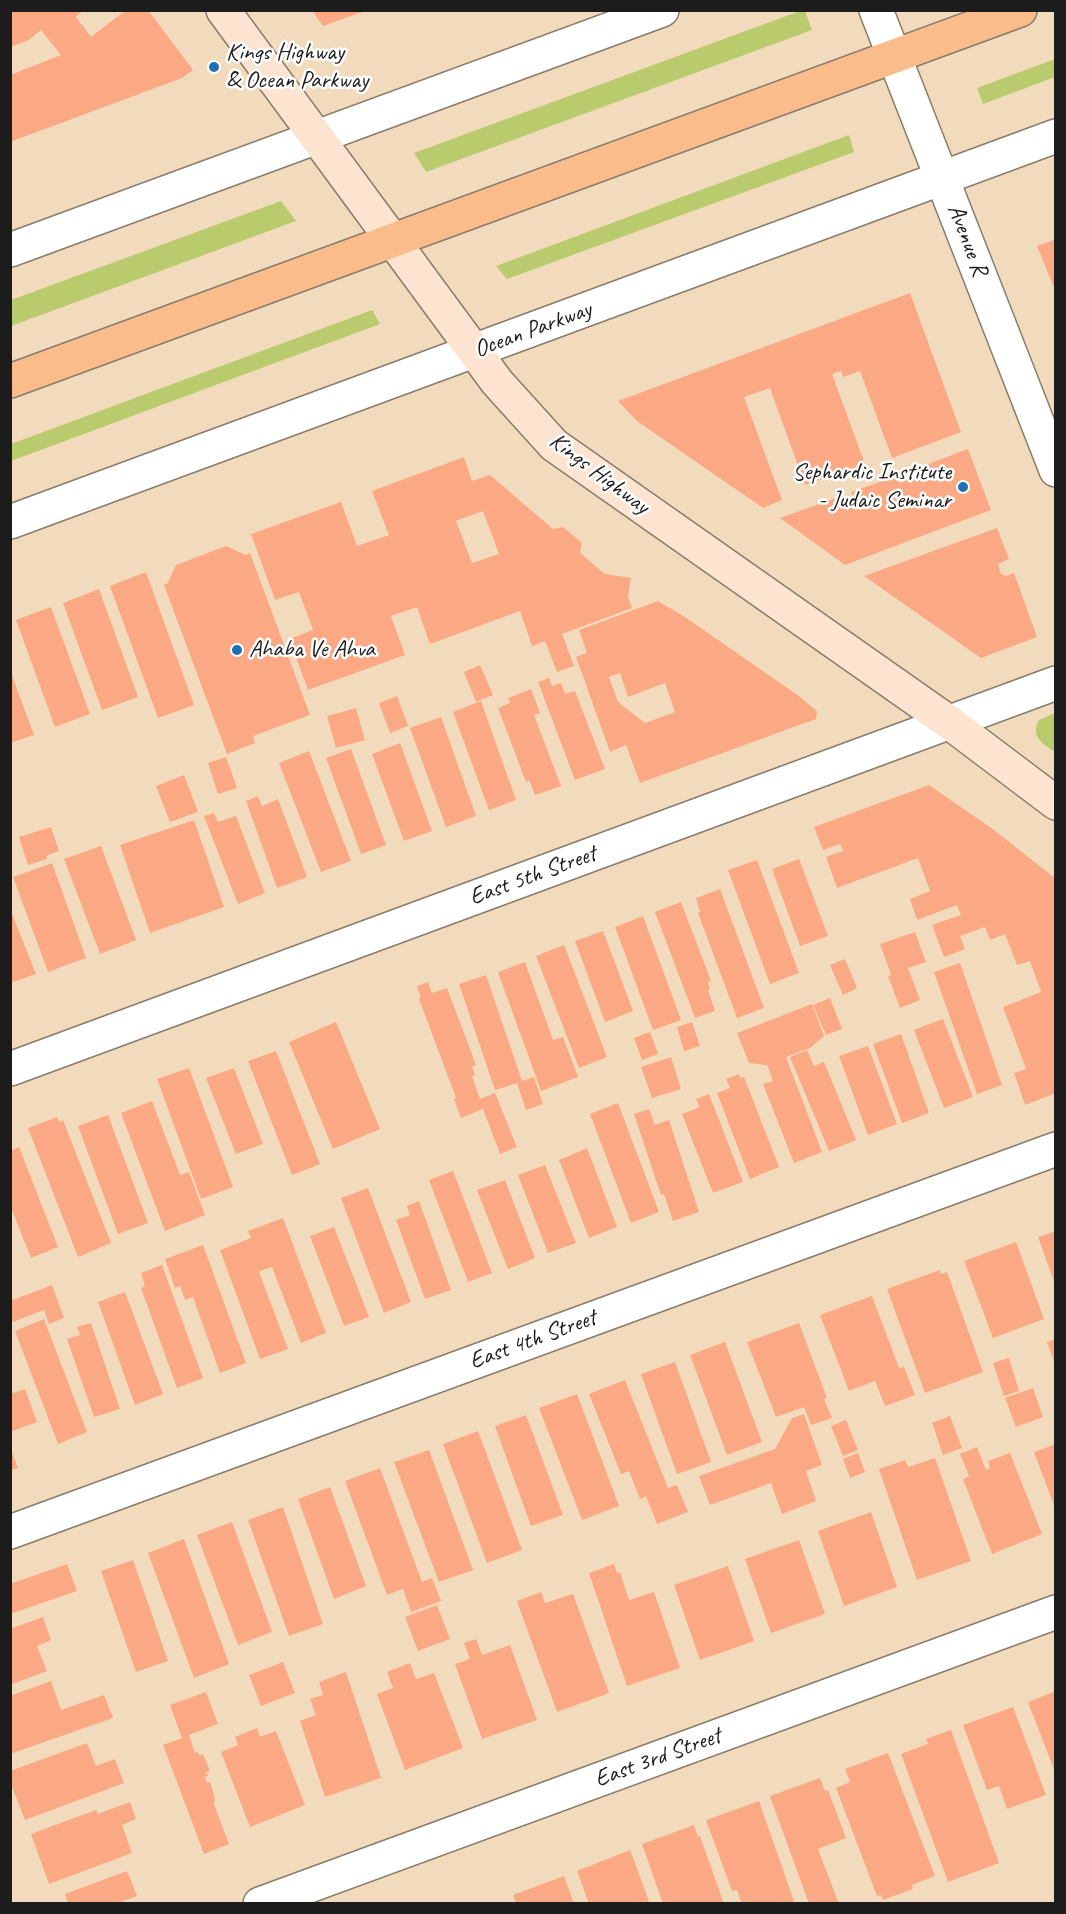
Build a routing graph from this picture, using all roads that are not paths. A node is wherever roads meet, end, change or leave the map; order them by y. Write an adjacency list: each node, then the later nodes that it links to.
1 (223, 10): 7 (street, Kings Highway)
2 (662, 10): 7 (street)
3 (876, 10): 5 (street, Avenue R)
4 (1020, 10): 5 (main road)
5 (894, 57): 8 (street, Avenue R); 9 (main road)
6 (1056, 136): 8 (street, Ocean Parkway)
7 (317, 138): 9 (street, Kings Highway); 10 (street)
8 (942, 178): 11 (street, Ocean Parkway); 13 (street, Avenue R)
9 (393, 241): 11 (street, Kings Highway); 12 (main road)
10 (10, 250)
11 (475, 352): 14 (street, Ocean Parkway); 16 (street, Kings Highway)
12 (10, 381)
13 (1056, 470)
14 (10, 522)
15 (1056, 684): 16 (street, East 5th Street)
16 (950, 723): 17 (street, Kings Highway); 18 (street, East 5th Street)
17 (1056, 803)
18 (10, 1069)
19 (1056, 1149): 20 (street, East 4th Street)
20 (10, 1532)
21 (1056, 1612): 22 (street, East 3rd Street)
22 (260, 1904)

